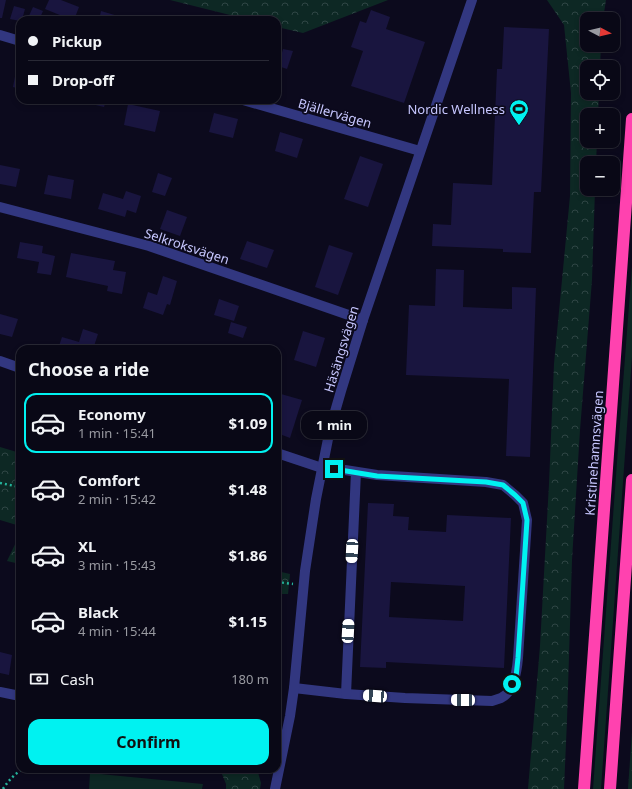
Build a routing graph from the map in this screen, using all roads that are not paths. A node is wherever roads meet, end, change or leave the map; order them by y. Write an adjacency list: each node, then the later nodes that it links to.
1 (472, 0): 6 (street, Häsängsvägen)
2 (0, 35): 3 (street)
3 (16, 40)
4 (257, 104): 6 (street, Bjällervägen)
5 (632, 119): 22 (highway, Kristinehamnsvägen)
6 (420, 151): 8 (street, Häsängsvägen)
7 (0, 207): 8 (street, Selkroksvägen)
8 (363, 320): 12 (street, Häsängsvägen)
9 (0, 361): 10 (street)
10 (16, 367)
11 (281, 454): 12 (street)
12 (322, 468): 13 (street); 15 (street, Häsängsvägen)
13 (356, 472): 17 (street); 17 (street)
14 (632, 480): 23 (highway)
15 (294, 688): 17 (street); 19 (street, Häsängsvägen)
16 (0, 692): 18 (street)
17 (346, 694)
18 (16, 695)
19 (281, 744)
20 (277, 773): 21 (street, Häsängsvägen)
21 (275, 789)
22 (584, 789)
23 (610, 789)

